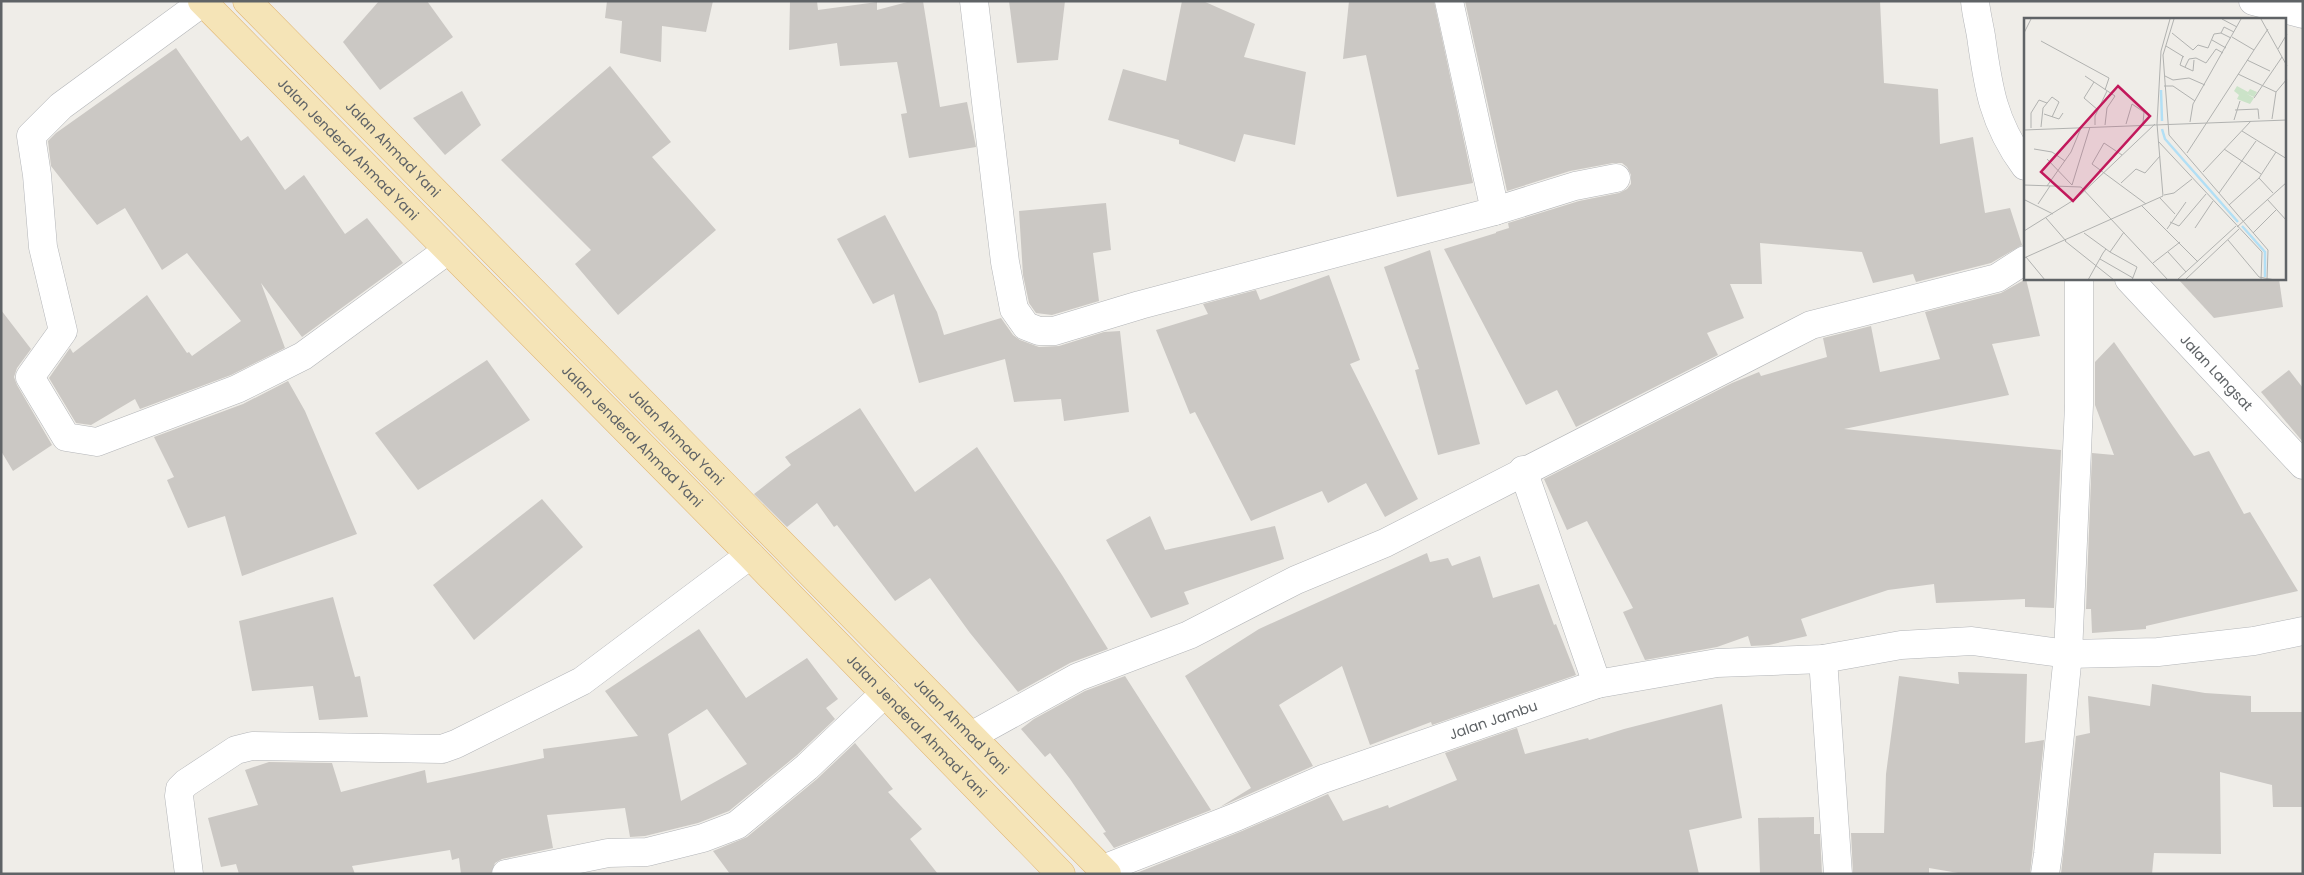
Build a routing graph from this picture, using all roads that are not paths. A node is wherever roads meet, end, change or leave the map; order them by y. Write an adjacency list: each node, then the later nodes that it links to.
1 (247, 1): 23 (main road, Jalan Ahmad Yani)
2 (974, 1): 10 (street)
3 (1449, 1): 10 (street)
4 (1975, 1): 8 (street)
5 (2253, 1): 7 (street)
6 (203, 2): 11 (main road, Jalan Jenderal Ahmad Yani); 11 (street)
7 (2303, 14)
8 (2024, 165)
9 (1616, 178): 10 (street)
10 (1495, 211)
11 (448, 250): 17 (main road, Jalan Jenderal Ahmad Yani)
12 (2024, 261): 16 (street)
13 (2079, 280): 19 (street)
14 (2129, 280): 15 (street, Jalan Langsat)
15 (2303, 465)
16 (1524, 470): 21 (street); 23 (street)
17 (750, 555): 22 (main road, Jalan Jenderal Ahmad Yani); 26 (street)
18 (2303, 631): 19 (street, Jalan Jambu)
19 (2068, 654): 20 (street, Jalan Jambu); 30 (street)
20 (1823, 659): 21 (street, Jalan Jambu); 29 (street)
21 (1598, 684): 25 (street, Jalan Jambu)
22 (885, 694): 24 (street); 28 (main road, Jalan Jenderal Ahmad Yani)
23 (971, 736): 25 (main road, Jalan Ahmad Yani)
24 (609, 863): 27 (street)
25 (1105, 871)
26 (189, 874)
27 (506, 874)
28 (1061, 874)
29 (1838, 874)
30 (2045, 874)

